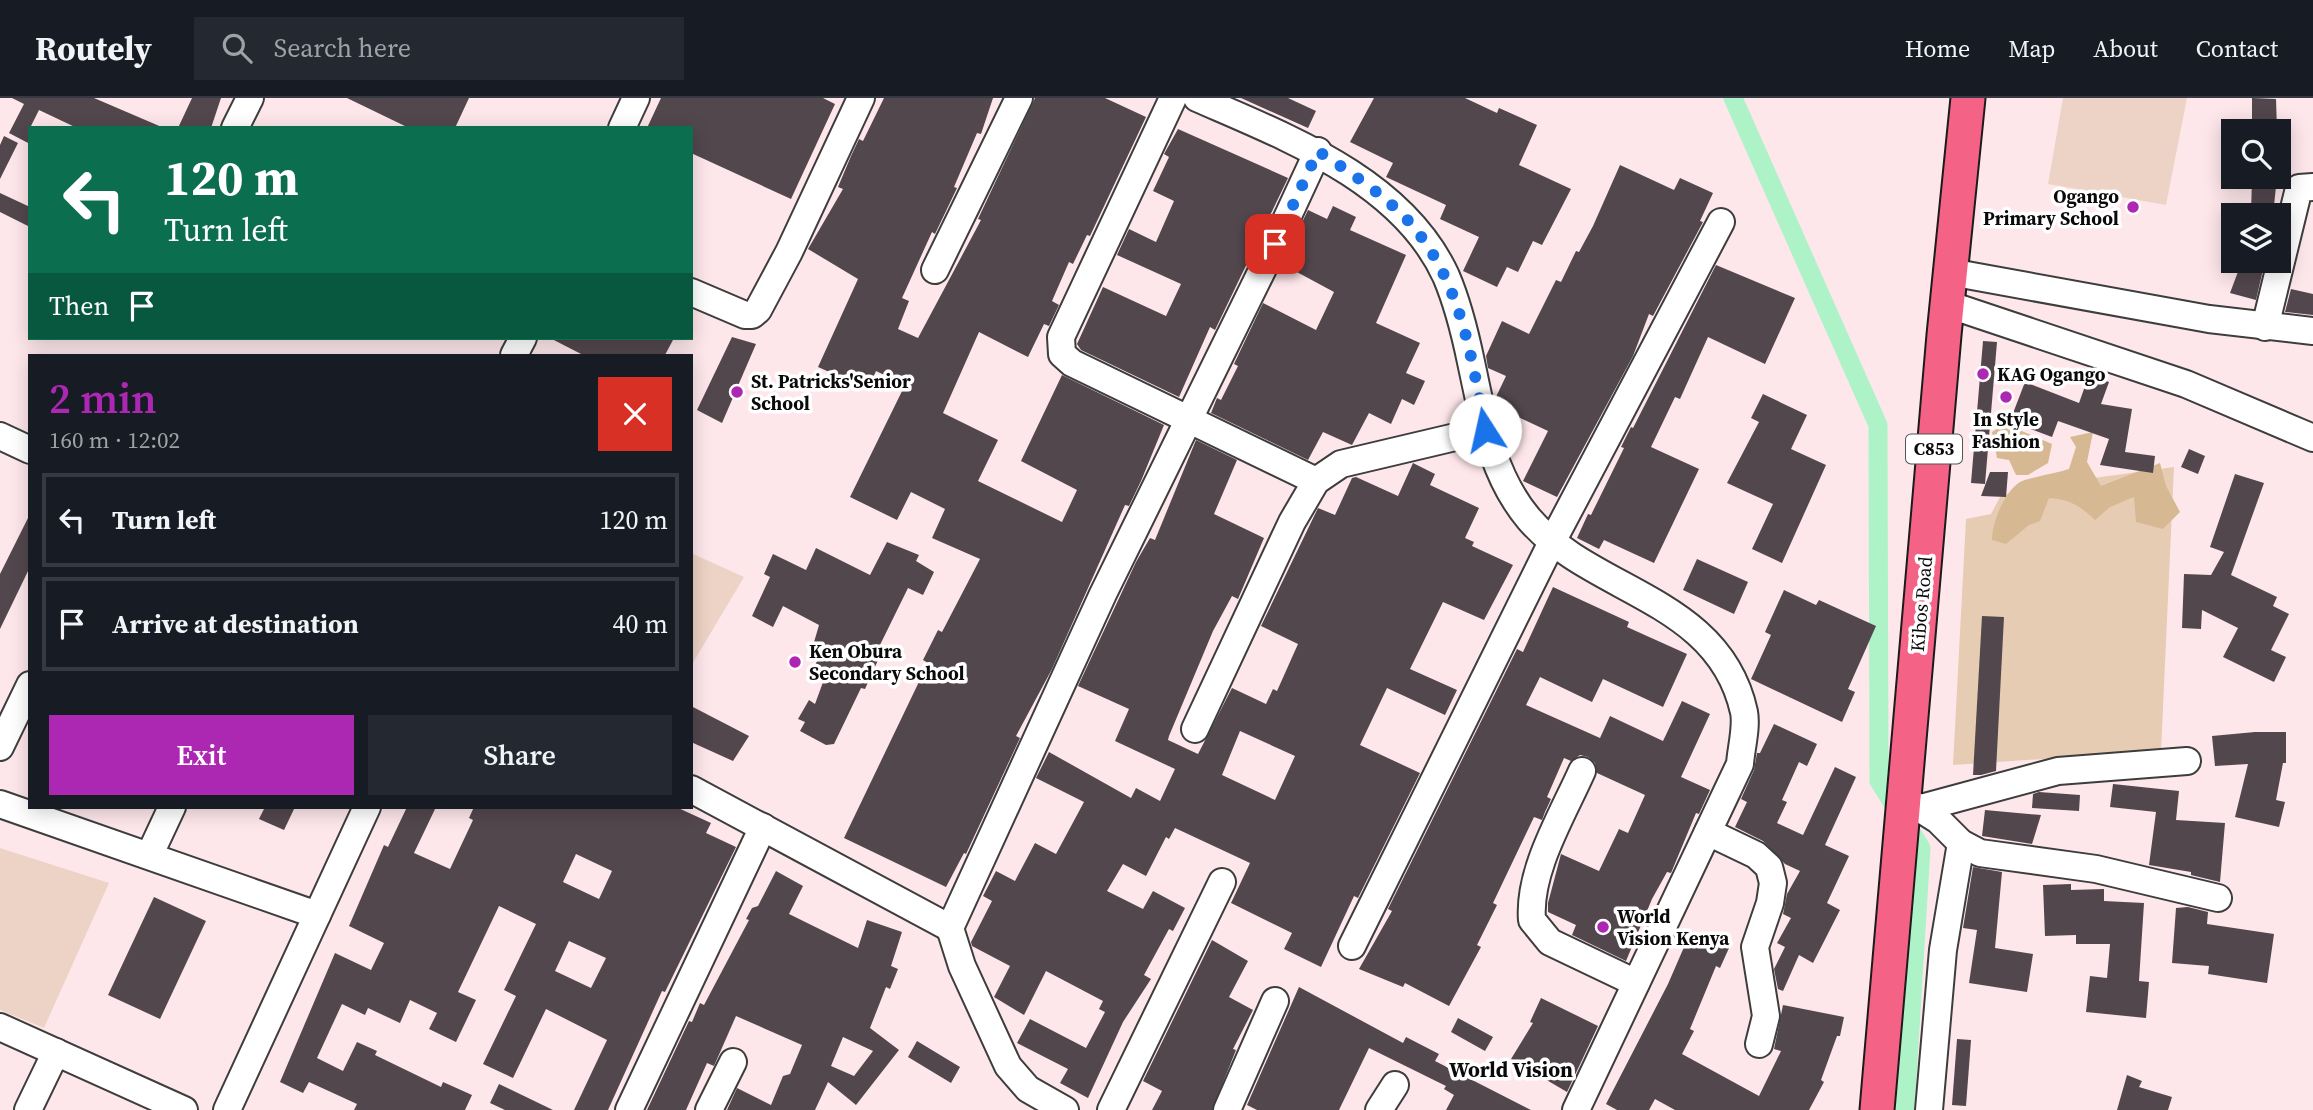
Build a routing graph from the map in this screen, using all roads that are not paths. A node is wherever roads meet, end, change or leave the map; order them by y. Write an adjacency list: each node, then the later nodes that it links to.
1 (250, 98): 8 (street)
2 (636, 98): 9 (street)
3 (861, 98): 15 (street)
4 (1019, 98): 13 (street)
5 (1174, 98): 18 (street)
6 (1197, 98): 10 (street)
7 (1968, 98): 14 (main road, Kibos Road / C853)
8 (236, 126)
9 (623, 126)
10 (1318, 151): 18 (street); 19 (street)
11 (2313, 187): 16 (street)
12 (1721, 222): 24 (street)
13 (935, 270)
14 (1949, 288): 16 (street); 21 (street); 31 (main road, Kibos Road / C853)
15 (693, 293)
16 (2264, 327): 17 (street)
17 (2313, 331)
18 (1188, 421): 23 (street); 42 (street)
19 (1485, 430): 23 (street); 24 (street)
20 (0, 436): 22 (street)
21 (2313, 438)
22 (28, 449)
23 (1316, 481): 26 (street)
24 (1552, 542): 36 (street); 43 (street)
25 (28, 689): 27 (street)
26 (1195, 729)
27 (0, 747)
28 (2187, 761): 31 (street)
29 (1582, 771): 44 (street)
30 (693, 790): 35 (street)
31 (1909, 802): 37 (street); 61 (main road, Kibos Road / C853)
32 (0, 804): 38 (street)
33 (171, 809): 38 (street)
34 (366, 809): 41 (street)
35 (763, 827): 42 (street); 54 (street)
36 (1708, 832): 44 (street); 47 (street)
37 (1961, 843): 40 (street); 62 (street)
38 (150, 854): 41 (street)
39 (1222, 882): 57 (street)
40 (2218, 898)
41 (317, 915): 53 (street)
42 (950, 928): 56 (street)
43 (1353, 946)
44 (1636, 983): 60 (street)
45 (1275, 1002): 58 (street)
46 (0, 1027): 48 (street)
47 (1759, 1044)
48 (56, 1052): 51 (street); 52 (street)
49 (733, 1062): 55 (street)
50 (1395, 1085): 59 (street)
51 (28, 1110)
52 (184, 1110)
53 (227, 1110)
54 (629, 1110)
55 (709, 1110)
56 (1065, 1110)
57 (1111, 1110)
58 (1227, 1110)
59 (1379, 1110)
60 (1576, 1110)
61 (1877, 1110)
62 (1929, 1110)

